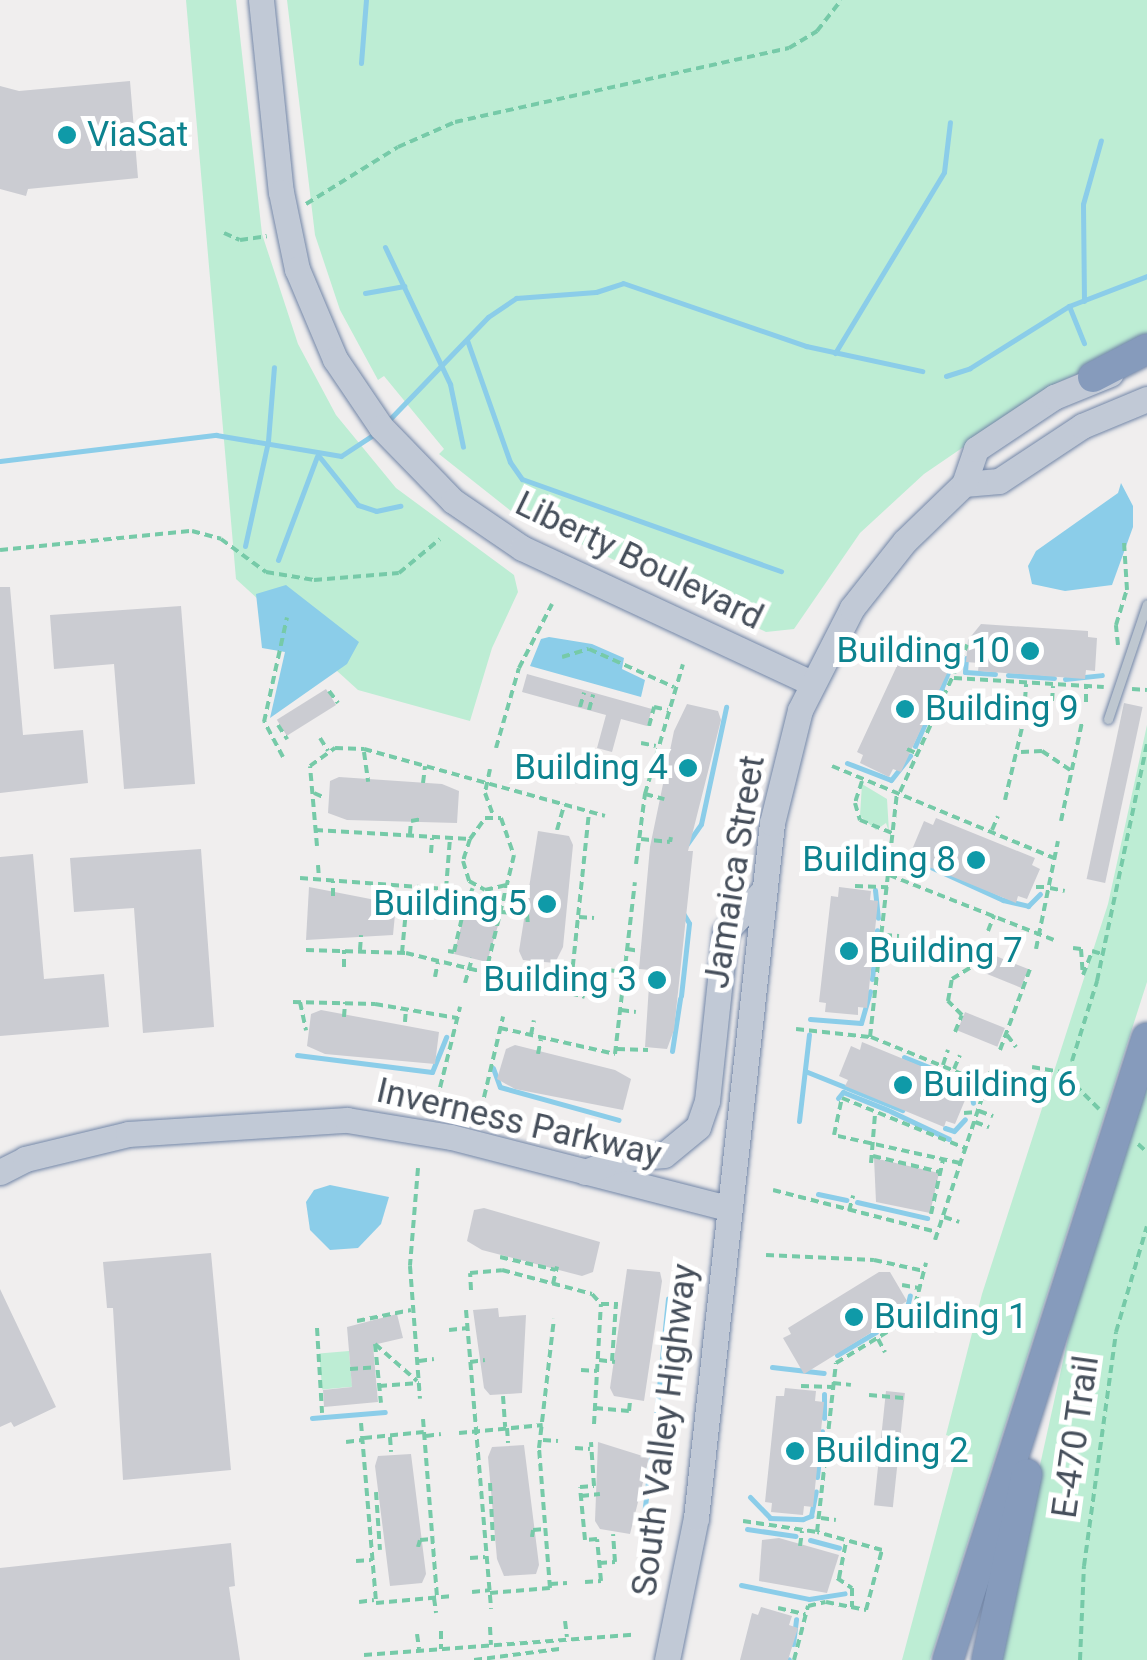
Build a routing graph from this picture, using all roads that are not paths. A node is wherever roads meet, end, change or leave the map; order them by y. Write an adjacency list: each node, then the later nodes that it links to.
1 (261, 0): 8 (main road, Liberty Boulevard)
2 (1147, 348): 4 (highway)
3 (1147, 360): 4 (main road, Jamaica Street)
4 (1092, 377): 6 (main road, Jamaica Street)
5 (1147, 399): 6 (main road)
6 (964, 484): 8 (main road, Jamaica Street)
7 (1147, 604): 9 (lane)
8 (812, 683): 10 (main road, Jamaica Street)
9 (1108, 719)
10 (763, 891): 13 (main road); 14 (main road, Jamaica Street)
11 (1147, 1038): 15 (highway)
12 (0, 1172): 13 (main road, Inverness Parkway)
13 (584, 1172): 14 (main road, Inverness Parkway)
14 (726, 1208): 16 (main road, South Valley Highway)
15 (1055, 1334): 17 (highway); 18 (highway)
16 (668, 1660)
17 (948, 1660)
18 (988, 1660)

